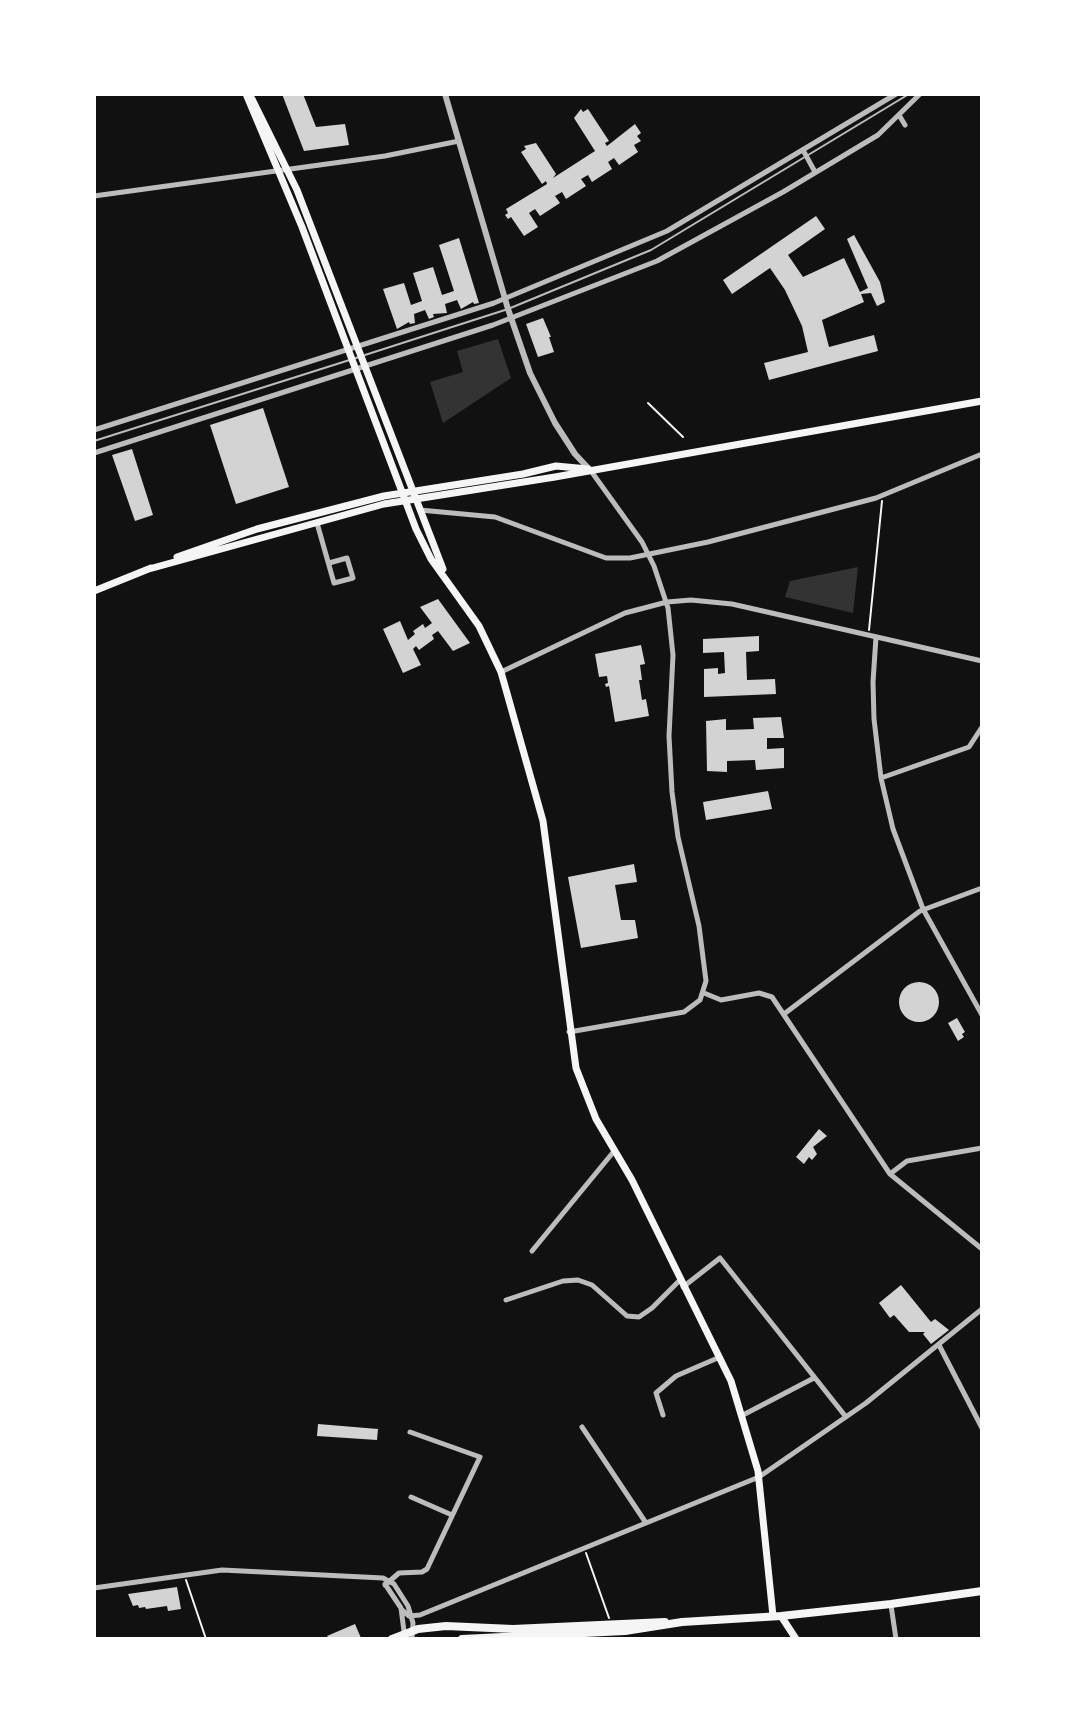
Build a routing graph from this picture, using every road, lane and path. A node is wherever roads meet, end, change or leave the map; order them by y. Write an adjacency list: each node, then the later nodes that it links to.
1 (248, 94): 11 (main road); 12 (main road)
2 (445, 94): 8 (street)
3 (896, 94): 9 (street)
4 (907, 94): 10 (lane)
5 (920, 94): 6 (street)
6 (899, 115): 7 (street); 13 (street)
7 (905, 125)
8 (460, 141): 11 (street); 15 (street)
9 (803, 150): 10 (street); 15 (street)
10 (806, 157): 13 (street); 16 (lane)
11 (288, 169): 12 (street); 18 (main road)
12 (279, 170): 14 (street); 18 (main road)
13 (815, 172): 17 (street)
14 (94, 196)
15 (505, 299): 16 (street); 18 (street)
16 (508, 309): 17 (street); 19 (lane)
17 (511, 319): 21 (street); 30 (street)
18 (352, 348): 19 (main road); 20 (main road); 25 (street)
19 (360, 356): 20 (lane); 21 (main road)
20 (351, 359): 22 (main road); 27 (lane)
21 (364, 367): 22 (street); 31 (main road)
22 (355, 370): 28 (street); 32 (main road)
23 (982, 401): 30 (main road)
24 (648, 403): 26 (path)
25 (94, 430)
26 (683, 437)
27 (94, 441)
28 (94, 453)
29 (982, 454): 33 (street)
30 (590, 470): 31 (main road); 34 (main road); 38 (street)
31 (412, 491): 32 (main road); 34 (main road)
32 (401, 492): 35 (main road); 40 (main road)
33 (883, 496): 38 (street); 44 (path)
34 (415, 500): 35 (main road); 36 (main road)
35 (405, 501): 37 (main road); 41 (main road)
36 (419, 510): 38 (street); 41 (main road)
37 (317, 522): 39 (street); 40 (main road)
38 (649, 554): 43 (street)
39 (329, 563): 39 (street)
40 (149, 569): 42 (main road)
41 (450, 582): 47 (main road)
42 (94, 591)
43 (667, 602): 44 (street); 47 (street); 52 (street)
44 (869, 635): 45 (street)
45 (876, 637): 46 (street); 49 (street)
46 (982, 661)
47 (501, 672): 55 (main road)
48 (982, 727): 49 (street)
49 (881, 778): 51 (street)
50 (982, 888): 51 (street)
51 (923, 909): 53 (street); 54 (street)
52 (704, 993): 53 (street); 55 (street)
53 (784, 1014): 58 (street)
54 (982, 1015)
55 (569, 1032): 57 (main road)
56 (982, 1148): 58 (street)
57 (615, 1150): 60 (street); 61 (main road)
58 (890, 1174): 59 (street)
59 (982, 1249)
60 (532, 1251)
61 (682, 1284): 62 (street); 65 (main road); 66 (street)
62 (506, 1300)
63 (982, 1309): 64 (street)
64 (939, 1345): 69 (street); 71 (street)
65 (720, 1357): 67 (street); 68 (main road)
66 (814, 1378): 68 (street); 69 (street)
67 (663, 1415)
68 (743, 1415): 73 (main road)
69 (846, 1417): 73 (street)
70 (582, 1427): 76 (street)
71 (982, 1428)
72 (410, 1432): 75 (street)
73 (759, 1477): 76 (street); 84 (main road)
74 (411, 1497): 75 (street)
75 (452, 1515): 79 (street)
76 (646, 1523): 77 (street)
77 (584, 1548): 85 (street); 87 (path)
78 (184, 1575): 79 (street); 80 (street); 89 (path)
79 (387, 1582): 83 (street); 85 (street)
80 (94, 1588)
81 (982, 1594): 82 (main road)
82 (891, 1604): 84 (main road); 93 (street)
83 (402, 1610): 85 (street); 88 (street)
84 (777, 1616): 86 (main road); 92 (main road)
85 (412, 1617): 88 (street)
86 (682, 1622): 87 (main road); 91 (main road)
87 (610, 1623): 88 (main road)
88 (409, 1636): 90 (main road)
89 (206, 1639)
90 (392, 1639)
91 (462, 1639)
92 (796, 1639)
93 (896, 1639)

